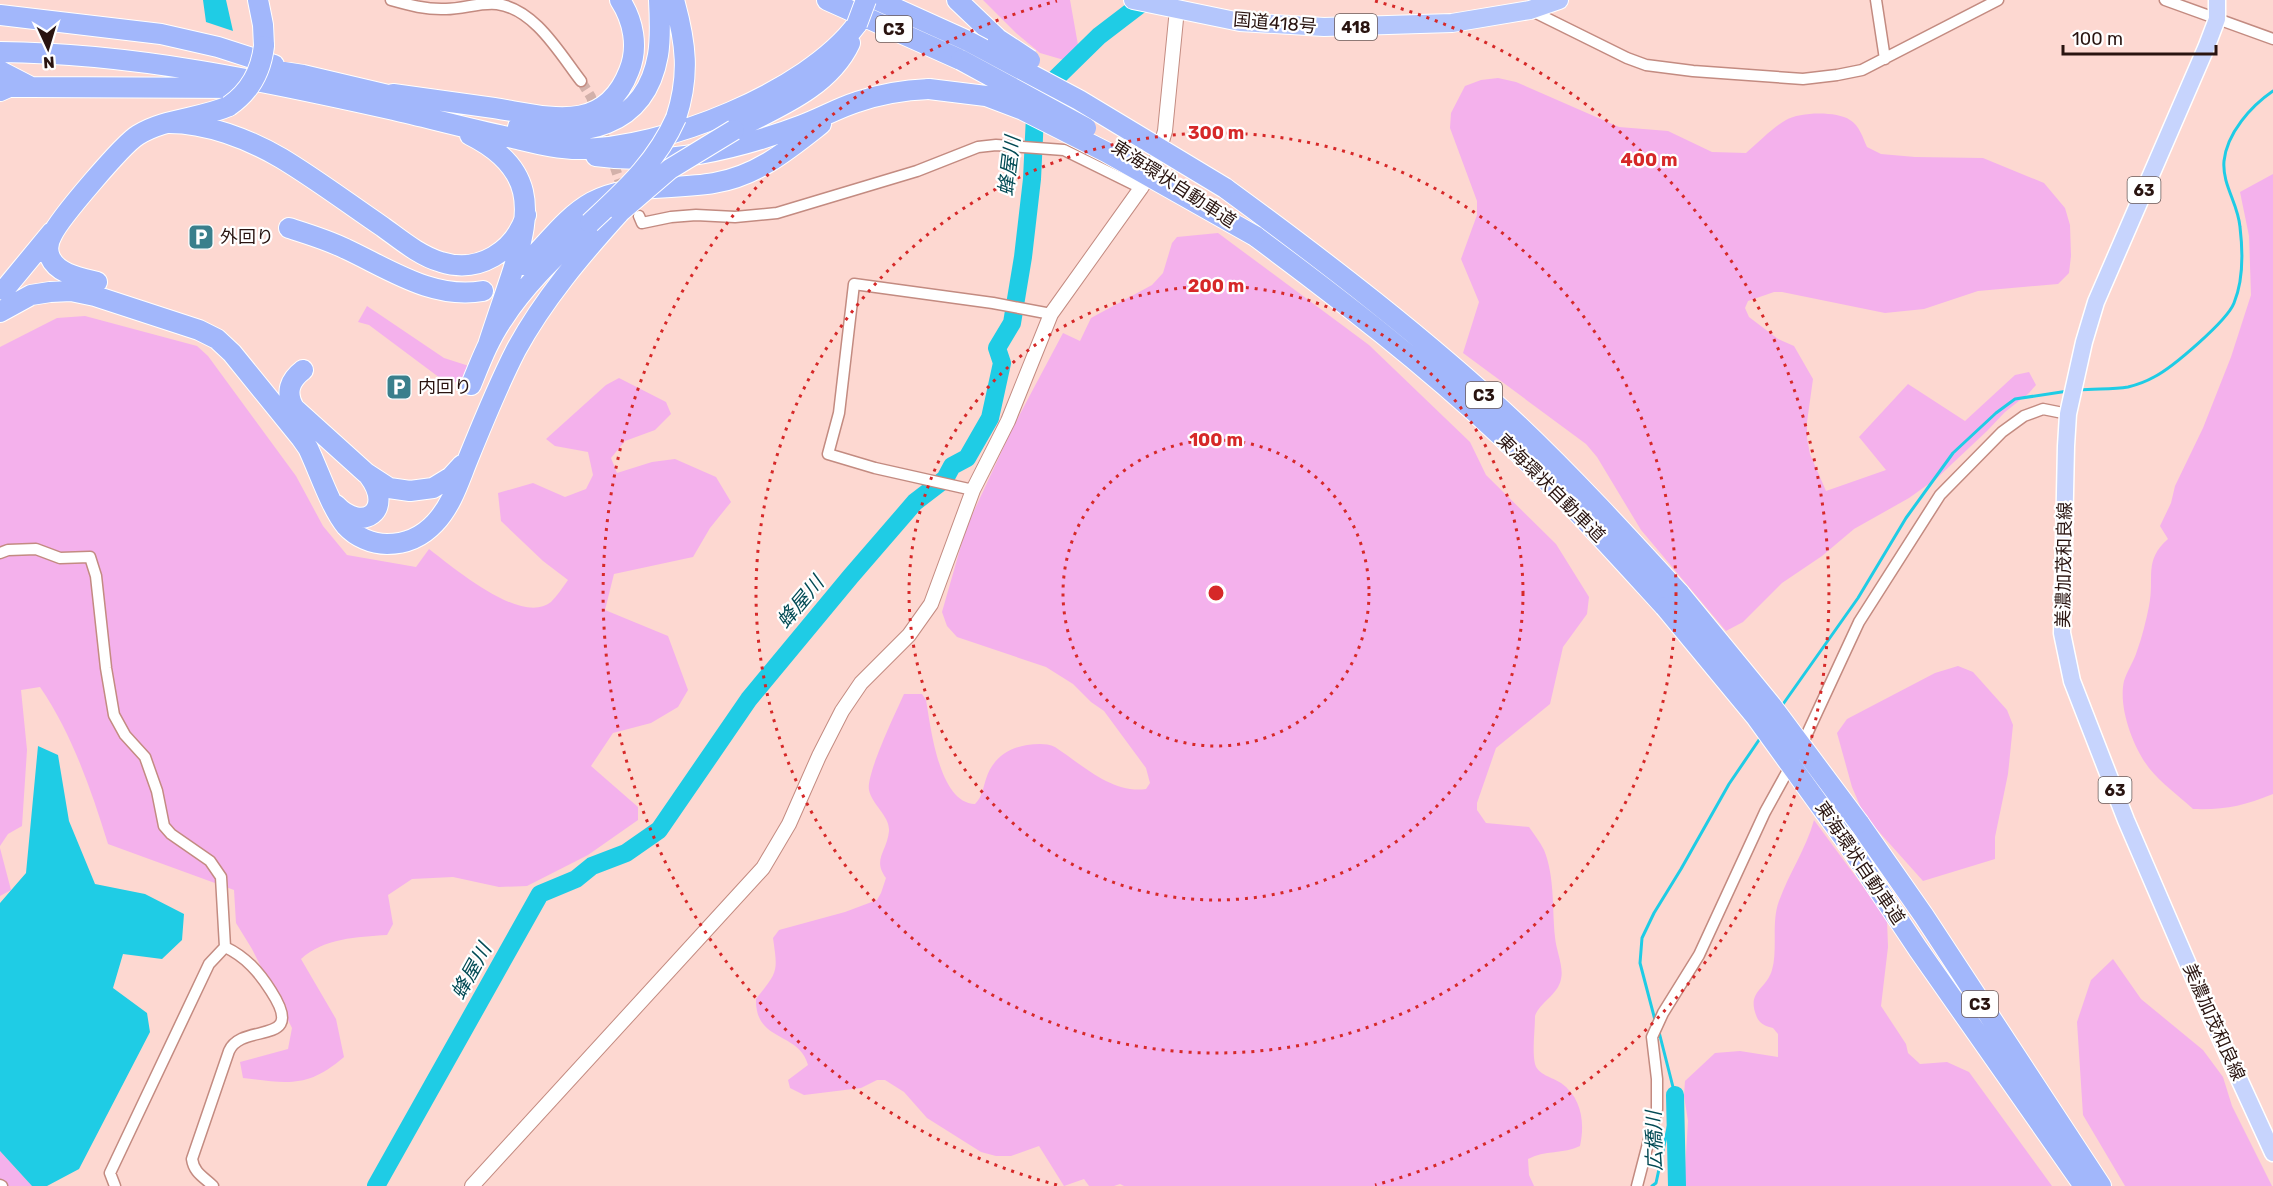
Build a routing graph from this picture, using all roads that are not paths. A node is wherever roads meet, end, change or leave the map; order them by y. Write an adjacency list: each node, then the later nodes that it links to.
1 (258, 0): 34 (highway, bridge)
2 (391, 0): 27 (street)
3 (620, 0): 31 (highway)
4 (659, 0): 31 (highway)
5 (674, 0): 50 (highway, bridge)
6 (827, 0): 42 (highway, 東海環状自動車道 / C3, bridge)
7 (866, 0): 22 (highway, bridge)
8 (877, 0): 37 (highway, 東海環状自動車道 / C3, bridge)
9 (957, 0): 37 (highway, bridge)
10 (1133, 0): 16 (highway, 国道418号 / 418)
11 (1559, 0): 17 (highway, 国道418号 / 418)
12 (1876, 0): 25 (street)
13 (1998, 0): 25 (street)
14 (2165, 0): 20 (street)
15 (2217, 0): 20 (main road, 美濃加茂和良線 / 63)
16 (1177, 9): 17 (highway, 国道418号 / 418); 36 (street)
17 (1530, 10): 25 (street)
18 (0, 15): 19 (highway)
19 (22, 19): 21 (highway); 28 (highway)
20 (2217, 19): 23 (street); 53 (main road, 美濃加茂和良線 / 63)
21 (0, 24)
22 (857, 24): 35 (highway); 54 (highway, bridge)
23 (2273, 39)
24 (5, 47): 28 (highway)
25 (1885, 59)
26 (0, 71): 29 (highway)
27 (581, 81)
28 (301, 82): 29 (highway); 31 (highway); 33 (highway)
29 (31, 87): 30 (highway)
30 (0, 91)
31 (378, 92)
32 (845, 106): 35 (highway); 42 (highway, bridge); 43 (highway)
33 (429, 118): 35 (highway); 38 (highway)
34 (169, 123): 38 (highway); 40 (highway)
35 (552, 147)
36 (1141, 188): 39 (street); 49 (street)
37 (1225, 188): 66 (highway, 東海環状自動車道 / C3, bridge)
38 (526, 215): 50 (highway)
39 (639, 216)
40 (56, 228): 44 (highway); 47 (highway)
41 (289, 228): 46 (highway)
42 (1255, 236): 65 (highway, 東海環状自動車道 / C3, bridge)
43 (525, 264)
44 (68, 274): 45 (highway); 47 (highway)
45 (97, 282)
46 (483, 291)
47 (2, 292)
48 (0, 312): 57 (highway)
49 (1051, 314): 56 (street); 56 (street)
50 (488, 345): 52 (highway)
51 (303, 370): 55 (highway)
52 (471, 385)
53 (2070, 409): 60 (main road, 美濃加茂和良線 / 63); 61 (street)
54 (468, 459): 55 (highway); 57 (highway)
55 (366, 472): 57 (highway)
56 (973, 490): 64 (street)
57 (333, 501)
58 (0, 553): 59 (street)
59 (225, 947): 62 (street); 63 (street)
60 (2273, 1153)
61 (1637, 1185)
62 (115, 1186)
63 (213, 1186)
64 (472, 1186)
65 (2084, 1186)
66 (2101, 1186)

